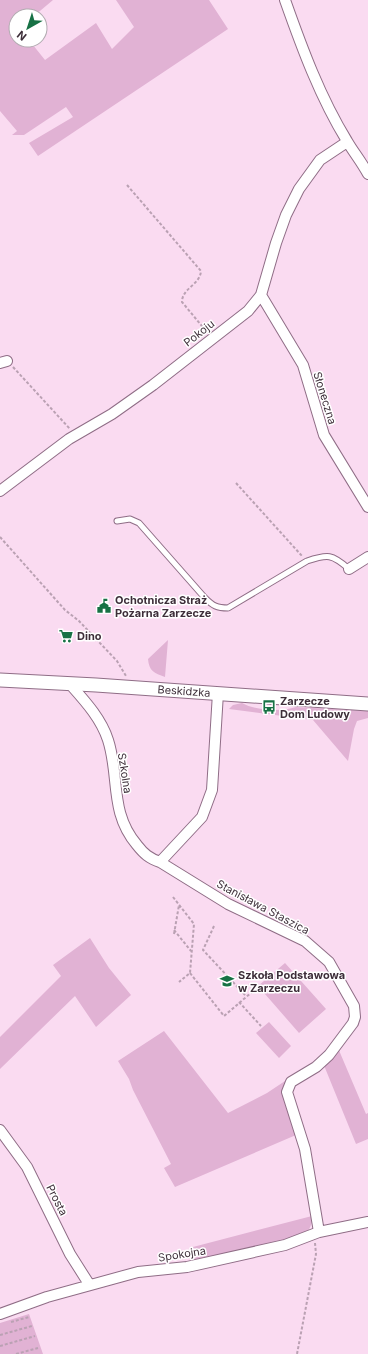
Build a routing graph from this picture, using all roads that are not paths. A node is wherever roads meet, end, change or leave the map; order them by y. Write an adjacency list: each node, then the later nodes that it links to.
1 (285, 0): 2 (street)
2 (347, 142): 3 (street); 4 (street, Pokoju)
3 (368, 174)
4 (261, 295): 5 (street, Pokoju); 6 (street, Słoneczna)
5 (0, 491)
6 (368, 507)
7 (117, 521): 9 (lane)
8 (368, 557): 9 (street)
9 (349, 569)
10 (0, 680): 11 (street, Beskidzka)
11 (69, 683): 12 (street, Beskidzka); 14 (street, Szkolna)
12 (218, 693): 13 (street, Beskidzka); 14 (street)
13 (368, 704)
14 (160, 862): 17 (street, Stanisława Staszica)
15 (0, 1130): 18 (street, Prosta)
16 (368, 1222): 17 (street, Spokojna)
17 (317, 1233): 18 (street, Spokojna)
18 (89, 1284): 19 (street, Spokojna)
19 (0, 1314)

